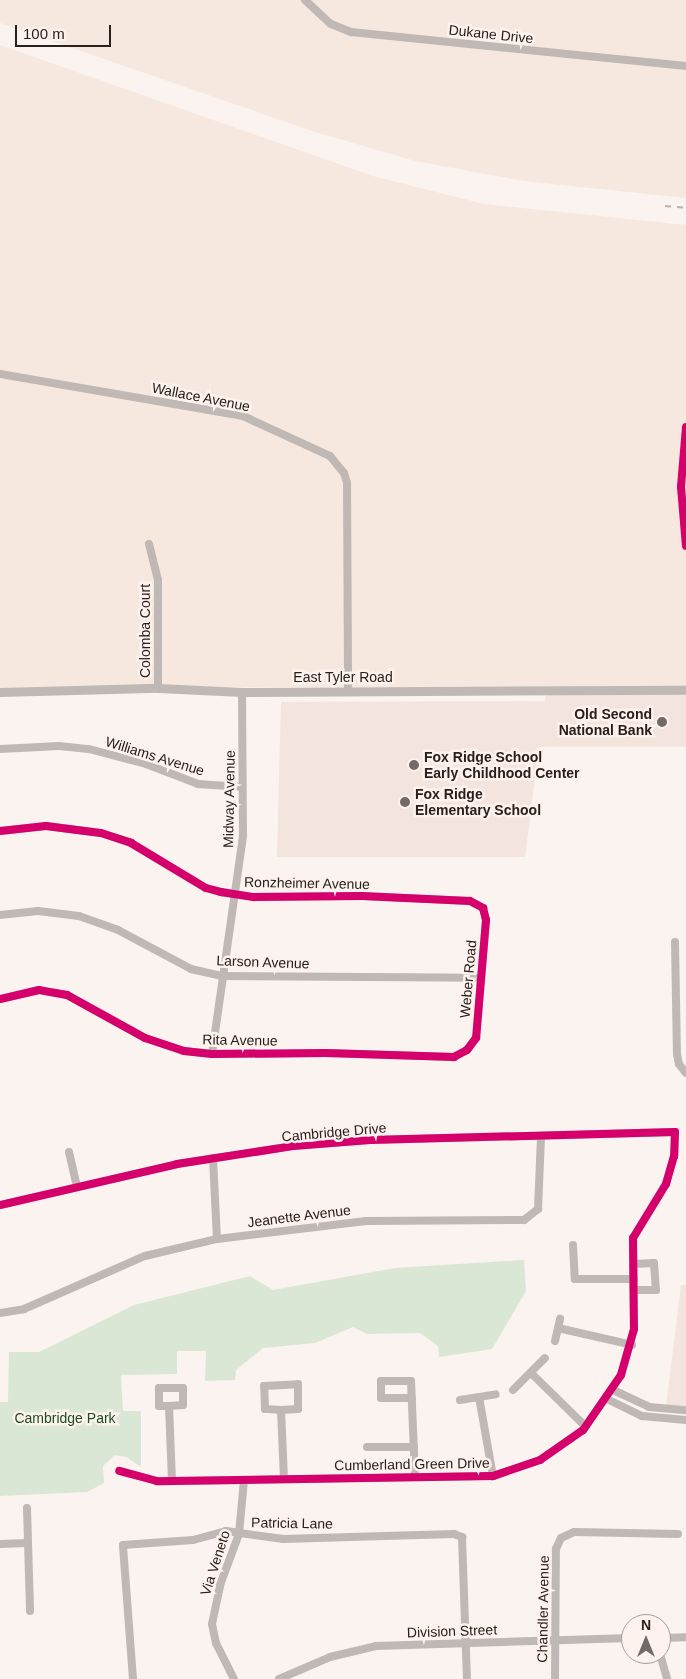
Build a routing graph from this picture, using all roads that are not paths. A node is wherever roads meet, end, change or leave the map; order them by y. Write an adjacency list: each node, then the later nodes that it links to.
1 (305, 0): 2 (street, Dukane Drive)
2 (686, 66)
3 (0, 374): 7 (street, Wallace Avenue)
4 (149, 544): 5 (street, Colomba Court)
5 (158, 688): 8 (street, East Tyler Road); 9 (street, East Tyler Road)
6 (686, 690): 7 (street, East Tyler Road)
7 (348, 691): 9 (street, East Tyler Road)
8 (0, 692)
9 (242, 692): 11 (street, Midway Avenue)
10 (0, 749): 11 (street, Williams Avenue)
11 (242, 787): 13 (street, Midway Avenue)
12 (0, 831): 13 (street, Ronzheimer Avenue)
13 (233, 894): 14 (street, Ronzheimer Avenue); 17 (street, Midway Avenue)
14 (479, 906): 18 (street, Weber Road)
15 (0, 915): 17 (street, Larson Avenue)
16 (675, 942): 22 (street)
17 (221, 976): 18 (street, Larson Avenue); 21 (street, Midway Avenue)
18 (480, 978): 20 (street, Weber Road)
19 (0, 999): 21 (street, Rita Avenue)
20 (463, 1052): 21 (street, Rita Avenue)
21 (212, 1054)
22 (686, 1073)
23 (675, 1132): 24 (street, Cambridge Drive); 31 (street, Cumberland Green Drive)
24 (541, 1137): 26 (street, Cambridge Drive); 29 (street, Jeanette Avenue)
25 (69, 1152): 27 (street)
26 (213, 1158): 27 (street, Cambridge Drive); 29 (street)
27 (77, 1187): 28 (street, Cambridge Drive)
28 (0, 1205)
29 (217, 1239): 34 (street, Jeanette Avenue)
30 (573, 1245): 32 (street)
31 (634, 1264): 32 (street, Cumberland Green Drive); 33 (street)
32 (634, 1279): 33 (street, Cumberland Green Drive)
33 (634, 1290): 38 (street, Cumberland Green Drive)
34 (0, 1313)
35 (560, 1319): 36 (street)
36 (558, 1328): 37 (street); 38 (street)
37 (555, 1341)
38 (632, 1345): 42 (street, Cumberland Green Drive)
39 (545, 1358): 40 (street)
40 (531, 1372): 41 (street); 52 (street)
41 (513, 1390)
42 (613, 1390): 46 (street, Cumberland Green Drive); 50 (street)
43 (496, 1394): 44 (street)
44 (478, 1397): 47 (street); 57 (street)
45 (412, 1398): 45 (street); 54 (street)
46 (607, 1399): 51 (street); 52 (street, Cumberland Green Drive)
47 (460, 1400)
48 (169, 1406): 60 (street)
49 (281, 1410): 49 (street); 58 (street)
50 (686, 1410)
51 (686, 1420)
52 (586, 1427): 57 (street, Cumberland Green Drive)
53 (367, 1447): 54 (street)
54 (414, 1447): 56 (street)
55 (119, 1471): 60 (street, Cumberland Green Drive)
56 (415, 1476): 57 (street, Cumberland Green Drive); 58 (street, Cumberland Green Drive)
57 (493, 1476)
58 (284, 1479): 59 (street, Cumberland Green Drive)
59 (244, 1480): 60 (street, Cumberland Green Drive); 62 (street, Via Veneto)
60 (172, 1481)
61 (27, 1508): 65 (street)
62 (239, 1534): 71 (street, Patricia Lane); 74 (street, Patricia Lane); 75 (street, Via Veneto)
63 (678, 1534): 70 (street, Chandler Avenue)
64 (0, 1544): 65 (street)
65 (28, 1544): 66 (street)
66 (30, 1611)
67 (686, 1637): 69 (street)
68 (621, 1638): 70 (street, Division Street)
69 (671, 1638)
70 (555, 1640): 71 (street, Division Street); 78 (street, Chandler Avenue)
71 (466, 1643): 73 (street, Division Street); 77 (street)
72 (663, 1664): 79 (street)
73 (290, 1677): 76 (street, Division Street)
74 (133, 1679)
75 (234, 1679)
76 (279, 1679)
77 (467, 1679)
78 (554, 1679)
79 (667, 1679)

